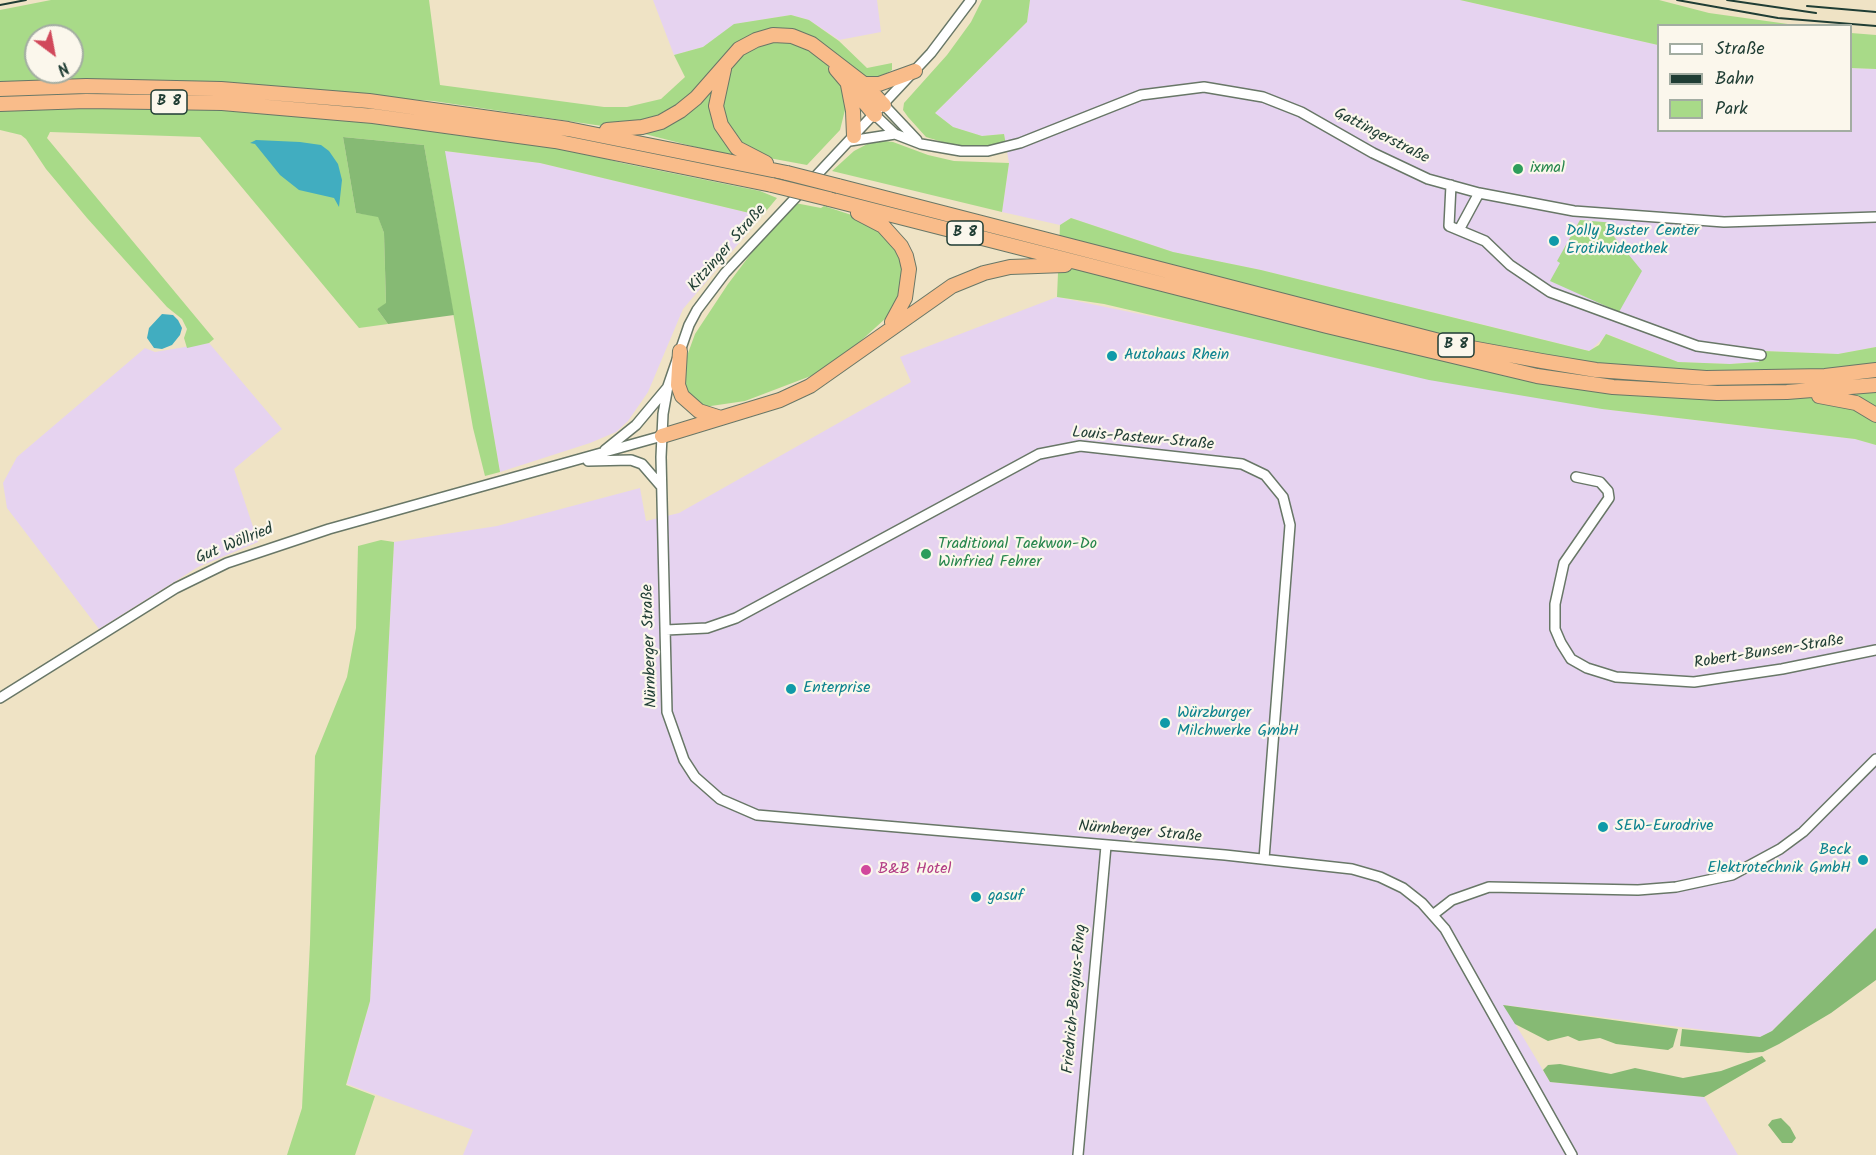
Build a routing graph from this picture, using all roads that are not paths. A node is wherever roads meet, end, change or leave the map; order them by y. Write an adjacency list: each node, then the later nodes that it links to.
1 (971, 0): 4 (street, Kitzinger Straße)
2 (826, 55): 3 (highway); 5 (highway); 6 (highway)
3 (726, 63): 10 (highway); 14 (highway)
4 (915, 71): 6 (highway); 9 (street, Kitzinger Straße)
5 (847, 83): 9 (highway); 12 (highway)
6 (864, 84): 9 (highway)
7 (0, 88): 10 (highway, B 8)
8 (0, 104): 17 (highway, B 8, bridge)
9 (879, 110): 11 (street, Gattingerstraße); 12 (street, Kitzinger Straße); 13 (street)
10 (568, 129): 14 (highway, B 8)
11 (895, 134): 12 (street); 13 (street, Gattingerstraße)
12 (852, 138): 22 (street, Kitzinger Straße)
13 (921, 144): 15 (street, Gattingerstraße)
14 (787, 173): 24 (highway, B 8, bridge)
15 (1451, 185): 16 (street, Gattingerstraße); 19 (street)
16 (1479, 193): 18 (street, Gattingerstraße); 19 (street)
17 (829, 199): 20 (highway, B 8); 21 (highway)
18 (1876, 217)
19 (1459, 230): 23 (street)
20 (1100, 268): 21 (highway); 27 (highway, B 8)
21 (886, 331): 29 (highway)
22 (680, 351): 26 (street, Kitzinger Straße); 29 (highway)
23 (1761, 356)
24 (1876, 370)
25 (1876, 385): 27 (highway, B 8)
26 (668, 386): 30 (street, Kitzinger Straße); 31 (street)
27 (1787, 392): 28 (highway)
28 (1876, 415)
29 (721, 418): 30 (highway)
30 (662, 436): 31 (street); 34 (street, Nürnberger Straße)
31 (599, 454): 32 (street)
32 (567, 463): 34 (street); 37 (street, Gut Wöllried)
33 (1576, 477): 36 (street, Robert-Bunsen-Straße)
34 (661, 486): 35 (street, Nürnberger Straße)
35 (666, 630): 39 (street, Nürnberger Straße); 40 (street, Louis-Pasteur-Straße)
36 (1876, 650)
37 (0, 698)
38 (1876, 759): 41 (street)
39 (1106, 846): 40 (street, Nürnberger Straße); 42 (street, Friedrich-Bergius-Ring)
40 (1264, 859): 41 (street, Nürnberger Straße)
41 (1434, 914): 43 (street)
42 (1078, 1155)
43 (1572, 1155)

